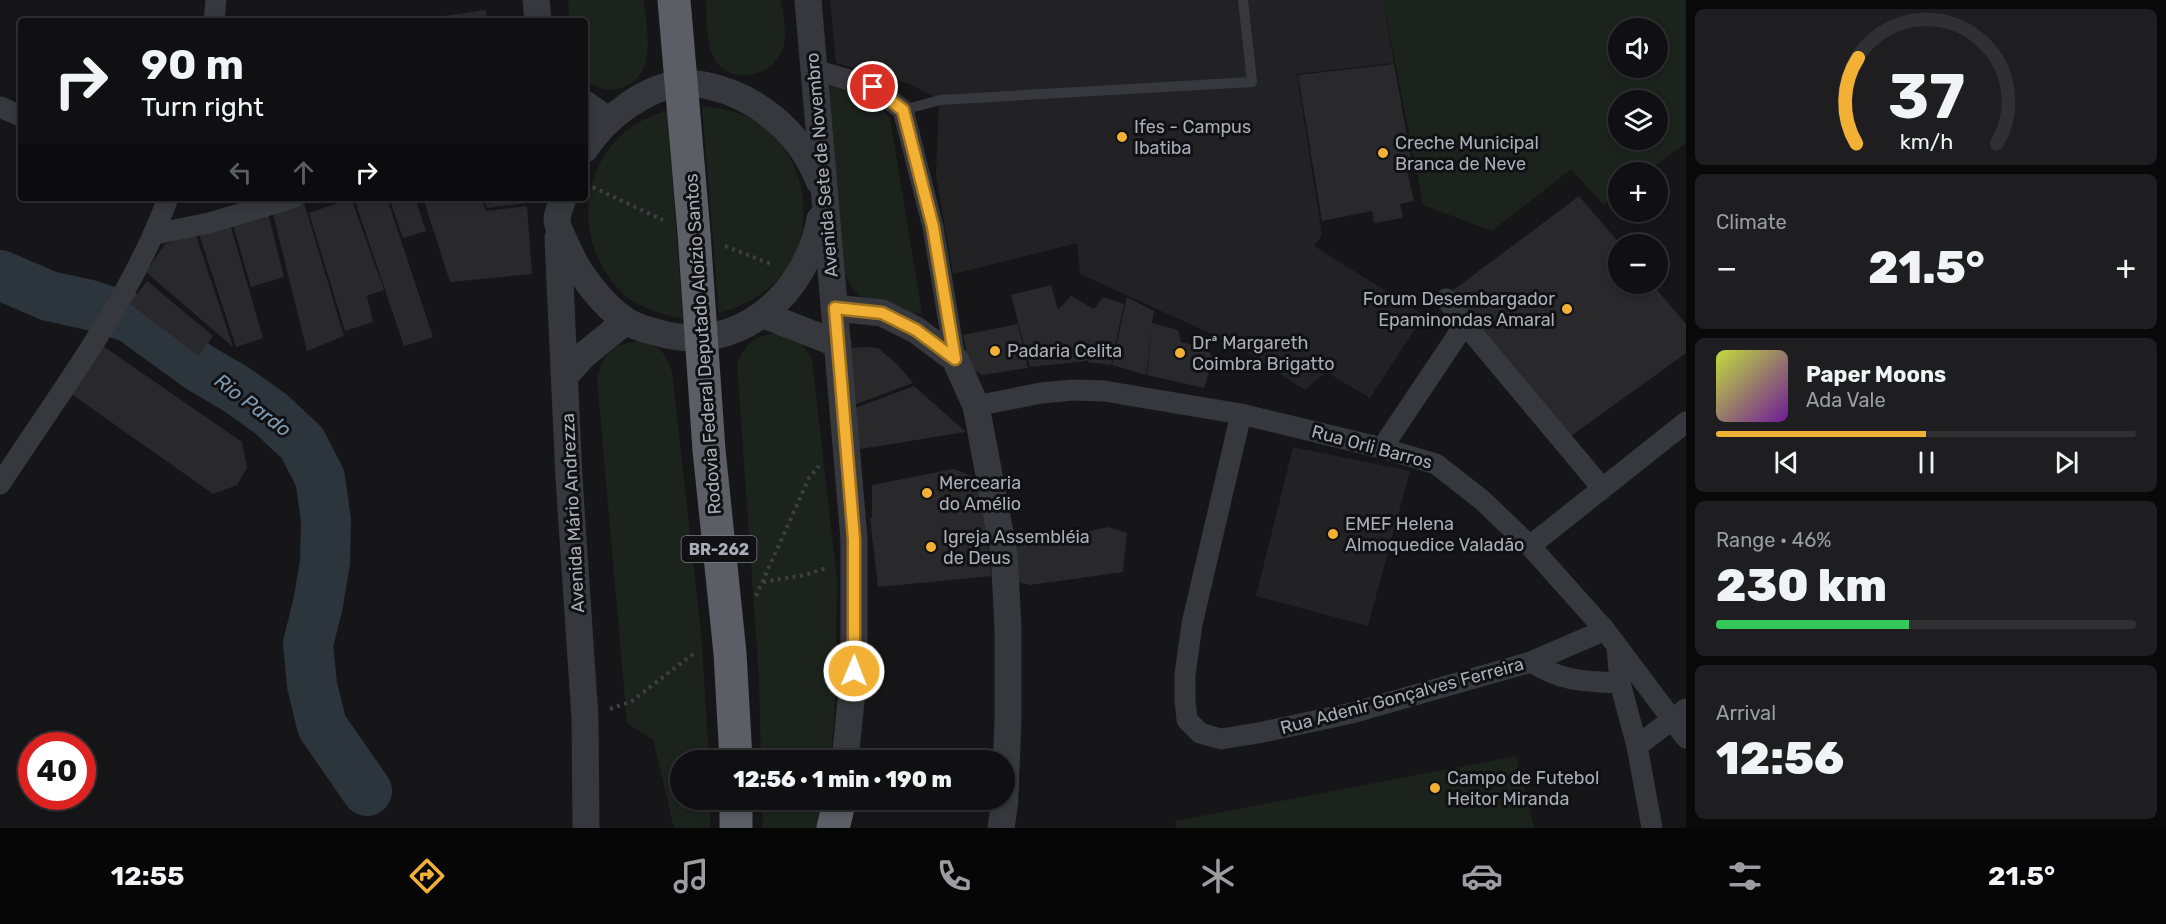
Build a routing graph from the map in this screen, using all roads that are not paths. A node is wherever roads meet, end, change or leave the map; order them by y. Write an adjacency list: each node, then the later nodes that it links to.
1 (216, 0): 6 (street)
2 (536, 0): 7 (street)
3 (674, 0): 9 (highway, Rodovia Federal Deputado Aloízio Santos / BR-262)
4 (808, 0): 8 (street, Avenida Sete de Novembro)
5 (1243, 0): 12 (lane)
6 (213, 18)
7 (538, 18)
8 (814, 70): 12 (street); 16 (street, Avenida Sete de Novembro)
9 (682, 83): 14 (street); 16 (street); 27 (highway, Rodovia Federal Deputado Aloízio Santos / BR-262)
10 (588, 106): 14 (street)
11 (0, 107): 13 (street)
12 (903, 110): 29 (street)
13 (18, 115)
14 (609, 121): 15 (street)
15 (588, 144)
16 (824, 198): 22 (street, Avenida Sete de Novembro); 23 (street)
17 (167, 201): 20 (street)
18 (283, 201): 20 (street)
19 (558, 206): 24 (street); 30 (street, Avenida Mário Andrezza)
20 (155, 234): 35 (street)
21 (1446, 299): 25 (street)
22 (835, 308): 26 (street); 28 (street, Avenida Sete de Novembro); 29 (street)
23 (765, 315): 26 (street); 27 (street)
24 (626, 321): 27 (street); 30 (street)
25 (1465, 324): 34 (street); 36 (street)
26 (806, 330): 28 (street)
27 (702, 338): 44 (highway, Rodovia Federal Deputado Aloízio Santos / BR-262)
28 (838, 344): 45 (street, Avenida Sete de Novembro)
29 (955, 359): 31 (street)
30 (565, 376): 51 (street, Avenida Mário Andrezza)
31 (976, 406): 32 (street, Rua Orli Barros); 46 (street)
32 (1241, 414): 34 (street, Rua Orli Barros); 39 (street, Rua Adenir Gonçalves Ferreira)
33 (1686, 422): 36 (street)
34 (1382, 447): 37 (street, Rua Orli Barros)
35 (0, 484)
36 (1602, 488): 37 (street)
37 (1530, 546): 38 (street, Rua Orli Barros)
38 (1611, 638): 39 (street, Rua Adenir Gonçalves Ferreira); 40 (street); 41 (street, Rua Orli Barros)
39 (1531, 662): 40 (street)
40 (1620, 683): 43 (street)
41 (1679, 715): 42 (street, Rua Orli Barros); 43 (street)
42 (1686, 738)
43 (1637, 746): 56 (street)
44 (735, 750)
45 (846, 750)
46 (1007, 750)
47 (736, 810): 52 (highway)
48 (838, 810): 53 (highway)
49 (840, 810): 54 (street)
50 (1004, 810): 55 (street)
51 (586, 828)
52 (736, 828)
53 (833, 828)
54 (838, 828)
55 (1001, 828)
56 (1652, 828)

